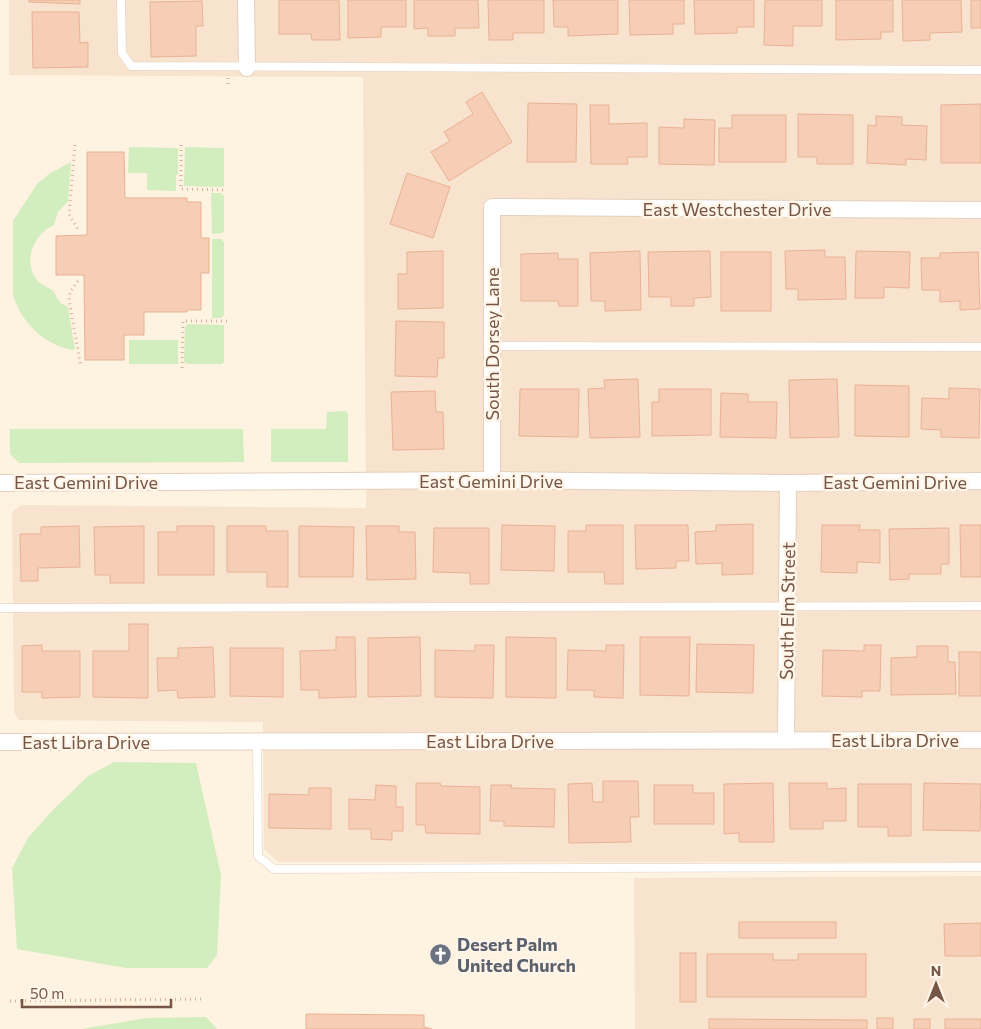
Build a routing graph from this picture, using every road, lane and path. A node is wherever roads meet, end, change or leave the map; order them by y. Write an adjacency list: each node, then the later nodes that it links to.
1 (121, 0): 3 (lane)
2 (246, 0): 3 (street)
3 (247, 68): 4 (lane)
4 (981, 70)
5 (75, 145): 10 (path)
6 (181, 145): 7 (path)
7 (227, 190)
8 (492, 207): 9 (street, East Westchester Drive); 13 (street, South Dorsey Lane)
9 (981, 210)
10 (79, 232)
11 (78, 282): 15 (path)
12 (227, 321): 16 (path)
13 (492, 346): 14 (lane); 17 (street, South Dorsey Lane)
14 (981, 347)
15 (82, 367)
16 (182, 368)
17 (492, 480): 19 (street, East Gemini Drive); 20 (street, East Gemini Drive)
18 (981, 481): 20 (street, East Gemini Drive)
19 (0, 483)
20 (788, 483): 22 (street, South Elm Street)
21 (981, 606): 22 (lane)
22 (787, 607): 23 (lane); 24 (street, South Elm Street)
23 (0, 608)
24 (786, 740): 25 (street, East Libra Drive); 26 (street, East Libra Drive)
25 (981, 740)
26 (257, 741): 27 (street, East Libra Drive); 28 (lane)
27 (0, 742)
28 (981, 867)
29 (203, 1000): 30 (path)
30 (10, 1001)

